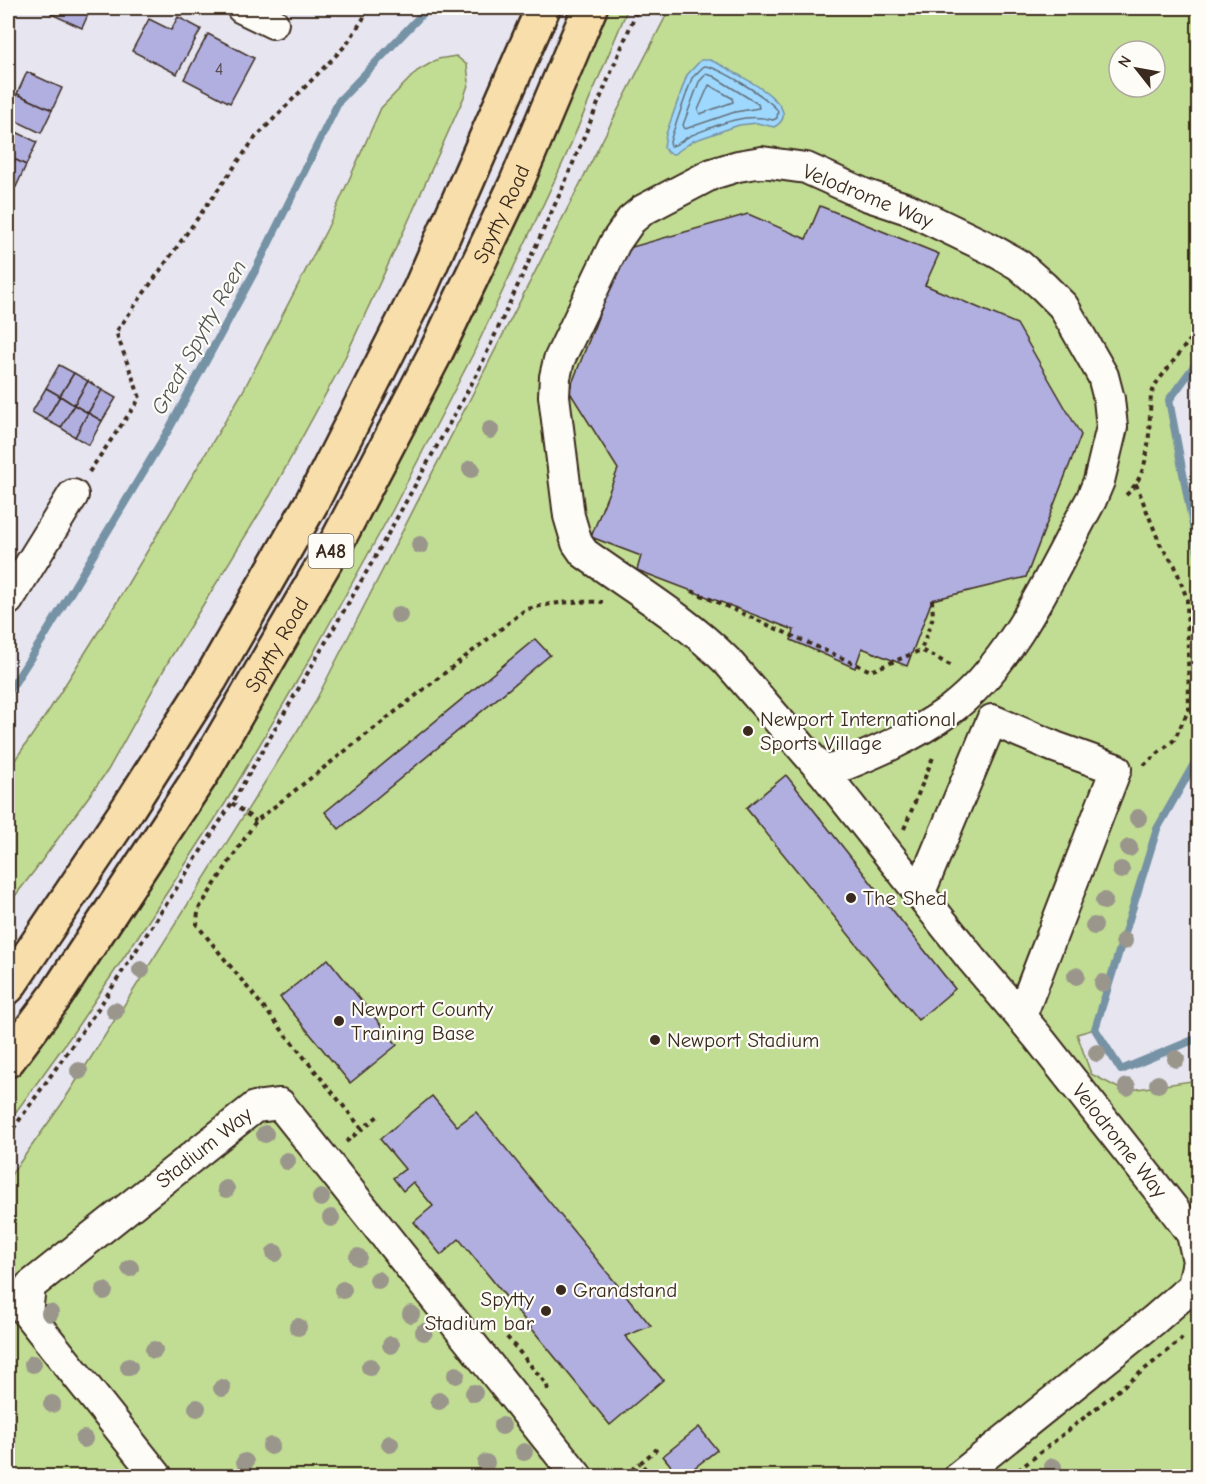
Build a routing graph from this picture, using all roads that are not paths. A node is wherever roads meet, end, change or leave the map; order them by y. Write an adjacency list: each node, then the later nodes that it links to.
1 (242, 8): 4 (street)
2 (543, 8): 9 (main road, Spytty Road / A48)
3 (590, 8): 12 (main road, Spytty Road / A48)
4 (273, 23)
5 (73, 495): 6 (street)
6 (8, 600)
7 (824, 773): 7 (street, Velodrome Way); 8 (street, Velodrome Way)
8 (920, 892): 11 (street, Velodrome Way); 11 (street)
9 (18, 969): 10 (main road, Spytty Road / A48)
10 (8, 987)
11 (1021, 1016): 15 (street, Velodrome Way)
12 (8, 1060)
13 (157, 1476): 14 (street, Stadium Way)
14 (578, 1476)
15 (960, 1476)

